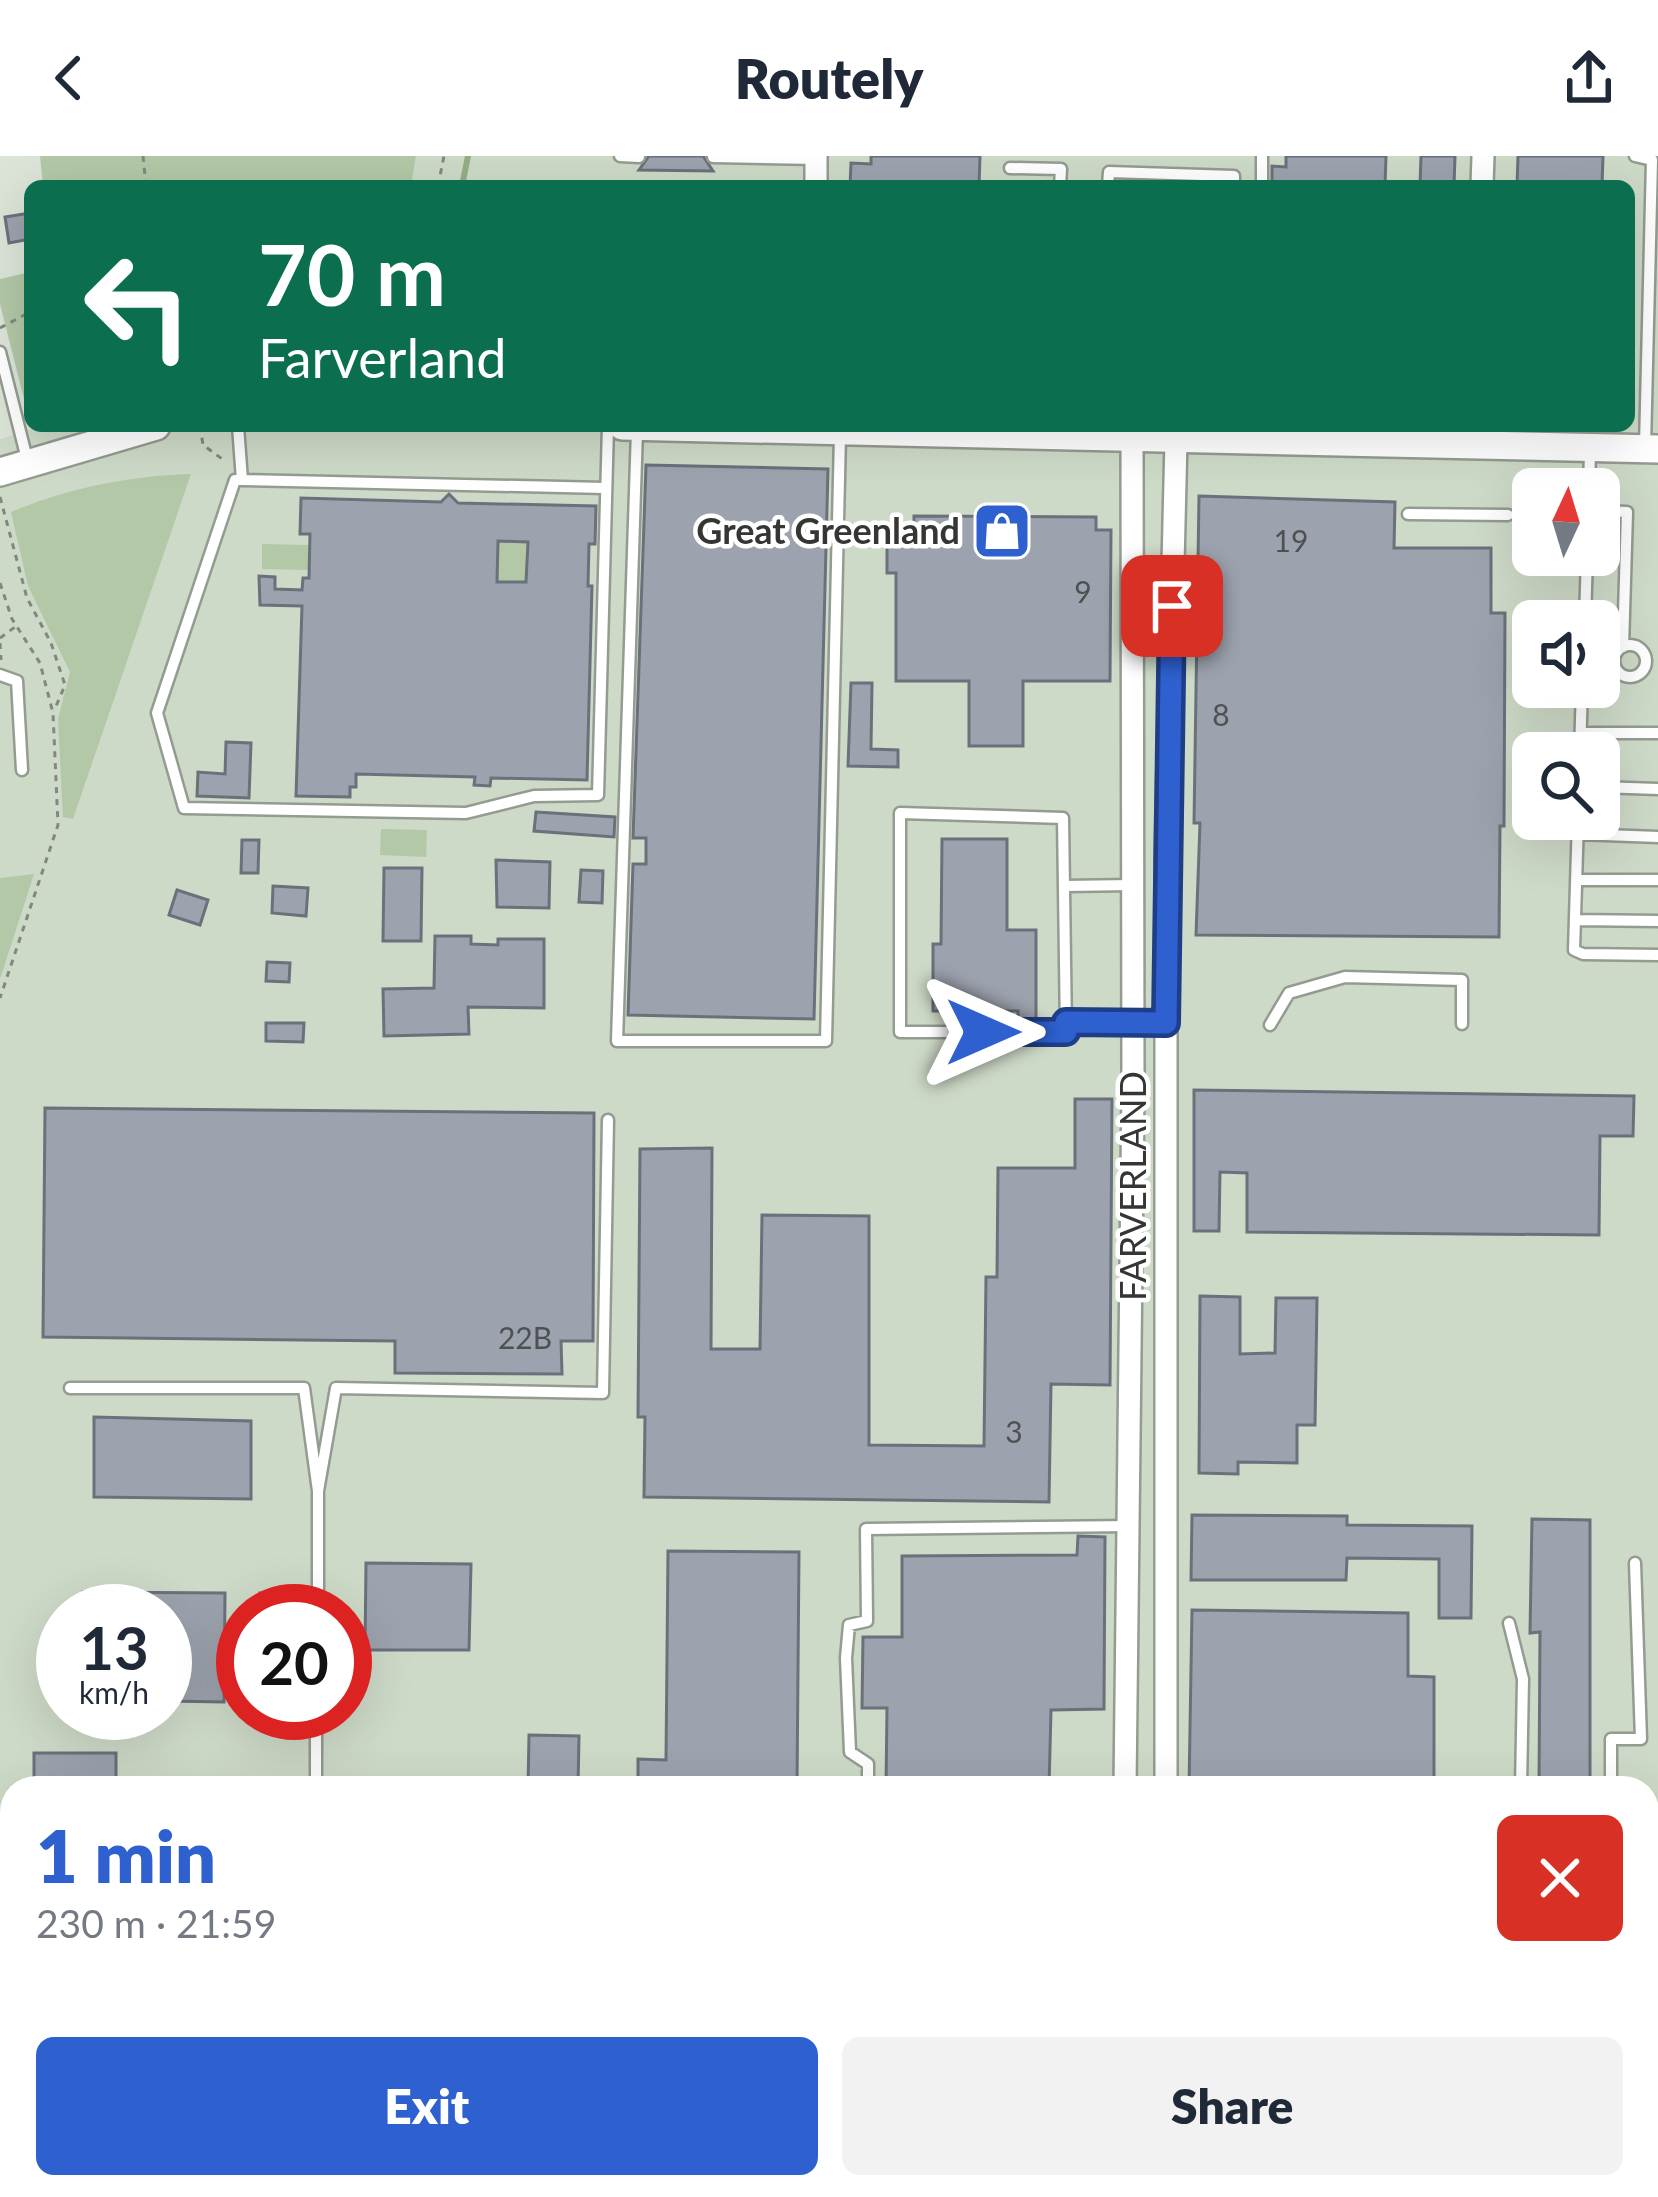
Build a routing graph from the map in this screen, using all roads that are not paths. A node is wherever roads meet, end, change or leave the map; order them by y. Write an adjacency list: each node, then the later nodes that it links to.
1 (620, 156): 3 (lane)
2 (1635, 156): 24 (lane)
3 (639, 157)
4 (713, 158): 5 (lane)
5 (816, 158)
6 (1010, 168): 7 (lane)
7 (1060, 180)
8 (1108, 180): 9 (lane)
9 (1234, 180)
10 (0, 352): 25 (lane)
11 (135, 432): 25 (street)
12 (238, 432): 28 (lane)
13 (608, 432): 29 (lane)
14 (638, 432): 18 (lane)
15 (832, 432): 18 (street)
16 (948, 432): 18 (street)
17 (1102, 432): 21 (street)
18 (840, 433)
19 (1229, 434): 20 (street); 22 (street)
20 (1473, 436): 23 (street)
21 (1132, 439): 22 (street); 35 (street, FARVERLAND)
22 (1175, 440): 36 (street, FARVERLAND)
23 (1590, 448): 24 (street); 26 (lane)
24 (1652, 449)
25 (27, 463): 27 (street)
26 (1590, 468)
27 (0, 472)
28 (242, 474): 29 (lane); 29 (lane)
29 (605, 488)
30 (1620, 512): 33 (lane)
31 (1408, 514): 32 (lane)
32 (1508, 515)
33 (1620, 649)
34 (1, 675): 39 (lane)
35 (1133, 729): 36 (street); 47 (street, FARVERLAND)
36 (1169, 730): 53 (street, FARVERLAND)
37 (1620, 733): 38 (lane)
38 (1658, 733)
39 (22, 770)
40 (1620, 788): 41 (lane)
41 (1658, 789)
42 (1620, 836): 43 (lane)
43 (1658, 837)
44 (1578, 840): 45 (lane)
45 (1576, 880): 46 (lane); 49 (lane)
46 (1658, 880)
47 (1133, 885): 48 (lane); 54 (street, FARVERLAND)
48 (1064, 886): 52 (lane); 52 (lane)
49 (1575, 920): 50 (lane); 51 (lane)
50 (1658, 921)
51 (1658, 956)
52 (1066, 1022): 54 (lane)
53 (1166, 1023): 54 (street); 58 (street, FARVERLAND)
54 (1133, 1024): 57 (street, FARVERLAND)
55 (1462, 1024): 56 (lane)
56 (1270, 1025)
57 (1133, 1086): 58 (street); 60 (street, FARVERLAND)
58 (1166, 1086): 61 (street, FARVERLAND)
59 (608, 1120): 65 (lane)
60 (1132, 1245): 61 (street); 63 (street, FARVERLAND)
61 (1166, 1246): 64 (street, FARVERLAND)
62 (70, 1388): 65 (lane)
63 (1131, 1486): 64 (street); 66 (street, FARVERLAND)
64 (1166, 1486): 74 (street, FARVERLAND)
65 (319, 1491): 68 (lane)
66 (1130, 1526): 72 (lane); 73 (street, FARVERLAND)
67 (1635, 1563): 76 (lane)
68 (318, 1584)
69 (1509, 1623): 75 (lane)
70 (316, 1740): 71 (lane)
71 (316, 1776)
72 (868, 1776)
73 (1124, 1776)
74 (1166, 1776)
75 (1521, 1776)
76 (1611, 1776)

